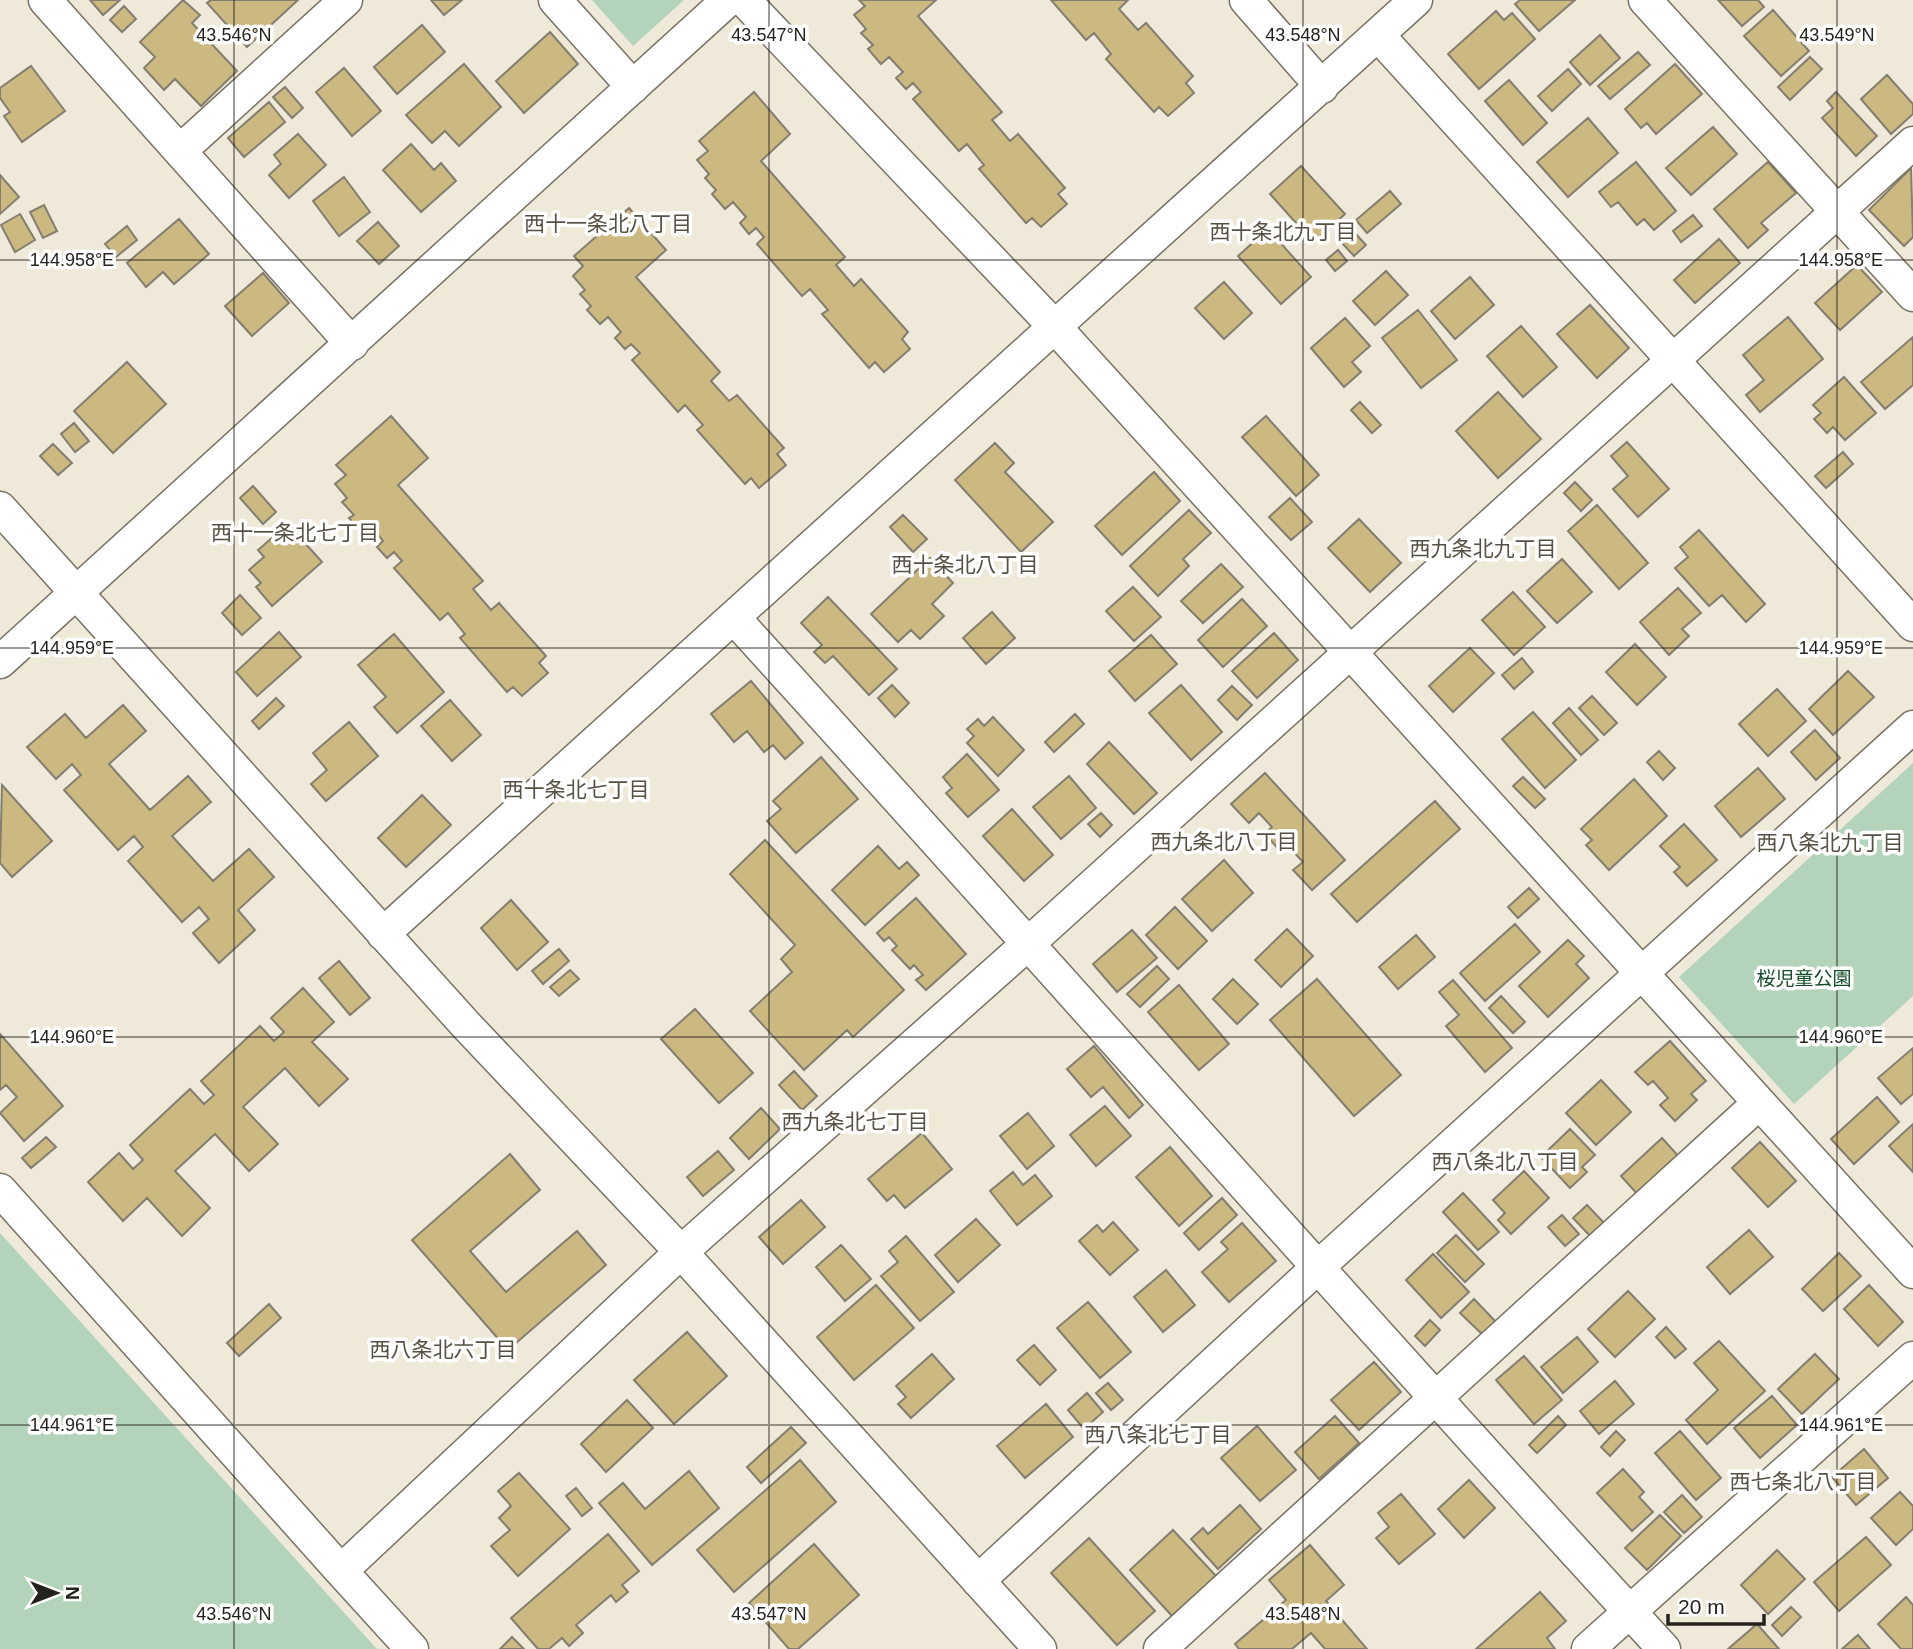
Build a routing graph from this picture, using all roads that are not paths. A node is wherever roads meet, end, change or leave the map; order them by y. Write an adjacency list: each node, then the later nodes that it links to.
1 (45, 0): 13 (street)
2 (346, 0): 13 (street)
3 (555, 0): 10 (street)
4 (728, 0): 10 (street)
5 (744, 0): 16 (street)
6 (1246, 0): 11 (street)
7 (1416, 0): 9 (street)
8 (1651, 2): 14 (street)
9 (1378, 35): 11 (street); 18 (street)
10 (633, 87): 17 (street)
11 (1322, 87): 16 (street)
12 (1913, 143): 14 (street)
13 (180, 151): 17 (street)
14 (1838, 212): 15 (street); 18 (street)
15 (1913, 295)
16 (1055, 327): 21 (street); 23 (street)
17 (352, 344): 20 (street)
18 (1673, 359): 22 (street); 23 (street)
19 (0, 508): 20 (street)
20 (75, 593): 24 (street); 26 (street)
21 (734, 618): 26 (street); 27 (street)
22 (1913, 625)
23 (1351, 651): 27 (street); 28 (street)
24 (0, 662)
25 (1913, 727): 28 (street)
26 (383, 934): 31 (street)
27 (1030, 942): 31 (street); 32 (street)
28 (1641, 973): 29 (street); 32 (street)
29 (1759, 1103): 33 (street); 35 (street)
30 (0, 1190): 36 (street)
31 (681, 1252): 36 (street); 37 (street)
32 (1318, 1267): 35 (street); 37 (street)
33 (1913, 1272)
34 (1913, 1358): 38 (street)
35 (1437, 1399): 38 (street); 41 (street)
36 (341, 1571): 39 (street)
37 (978, 1581): 40 (street)
38 (1630, 1612): 42 (street); 43 (street)
39 (412, 1649)
40 (1040, 1649)
41 (1160, 1649)
42 (1588, 1649)
43 (1664, 1649)

